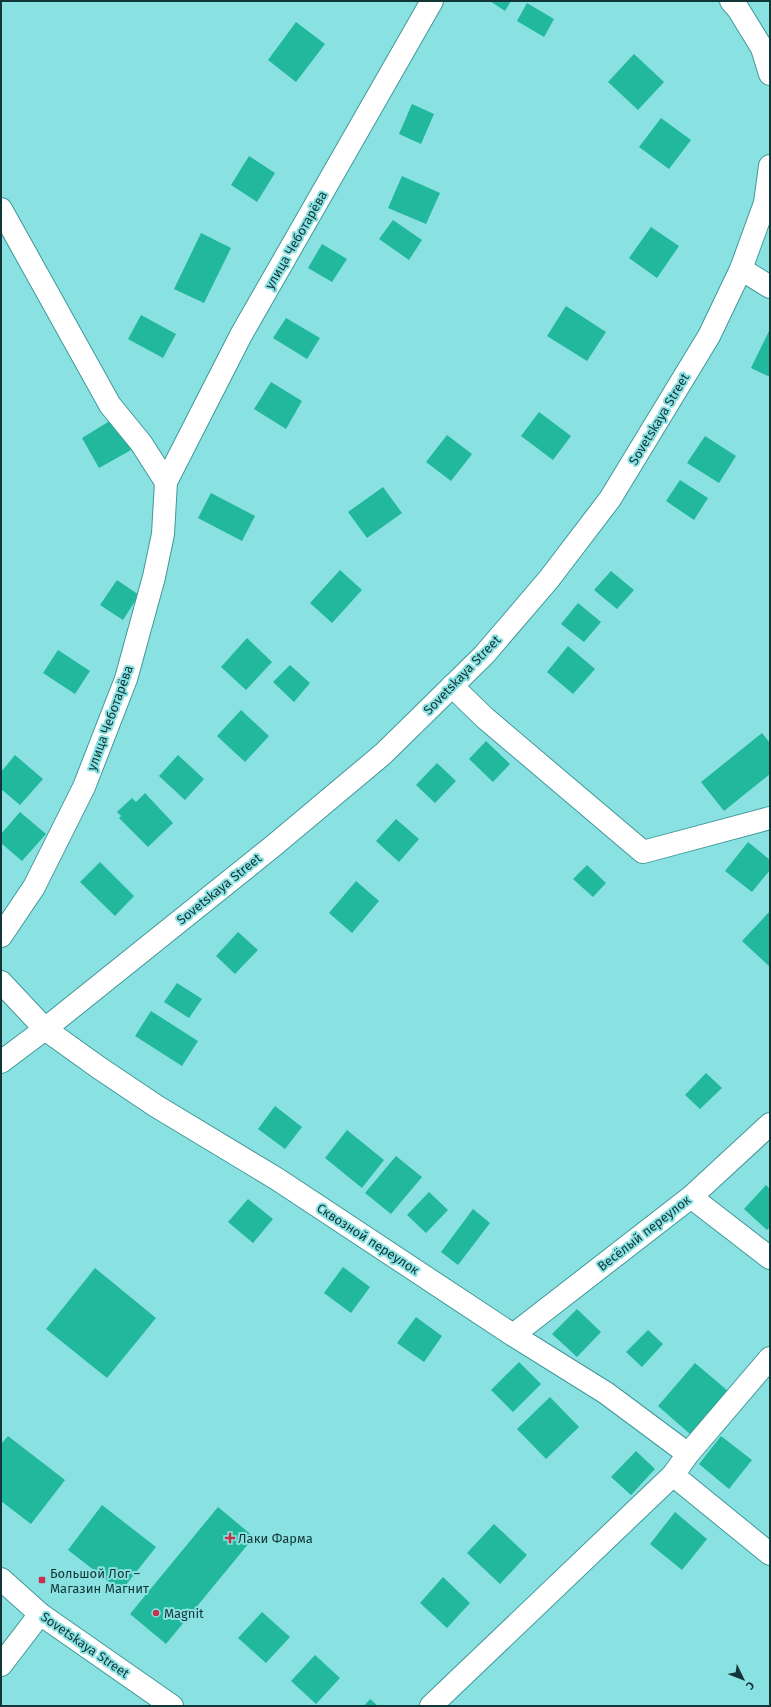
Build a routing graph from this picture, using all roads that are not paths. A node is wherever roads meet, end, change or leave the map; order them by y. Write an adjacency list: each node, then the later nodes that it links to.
1 (432, 1): 9 (street, улица Чеботарёва)
2 (731, 1): 3 (street)
3 (766, 46): 4 (street)
4 (770, 74)
5 (770, 166): 7 (street, Sovetskaya Street)
6 (1, 209): 9 (street)
7 (742, 269): 8 (street); 10 (street, Sovetskaya Street)
8 (770, 287)
9 (166, 482): 12 (street, улица Чеботарёва)
10 (452, 686): 11 (street); 14 (street, Sovetskaya Street)
11 (770, 818)
12 (1, 936)
13 (1, 982): 14 (street)
14 (45, 1029): 15 (street, Sovetskaya Street); 19 (street, Сквозной переулок)
15 (1, 1062)
16 (770, 1124): 17 (street, Весёлый переулок)
17 (691, 1197): 18 (street); 19 (street, Весёлый переулок)
18 (770, 1258)
19 (513, 1335): 21 (street, Сквозной переулок)
20 (770, 1358): 21 (street)
21 (688, 1454): 22 (street)
22 (673, 1476): 23 (street); 28 (street)
23 (770, 1554)
24 (1, 1579): 25 (street, Sovetskaya Street)
25 (40, 1614): 26 (street); 27 (street, Sovetskaya Street)
26 (1, 1665)
27 (172, 1706)
28 (431, 1706)

